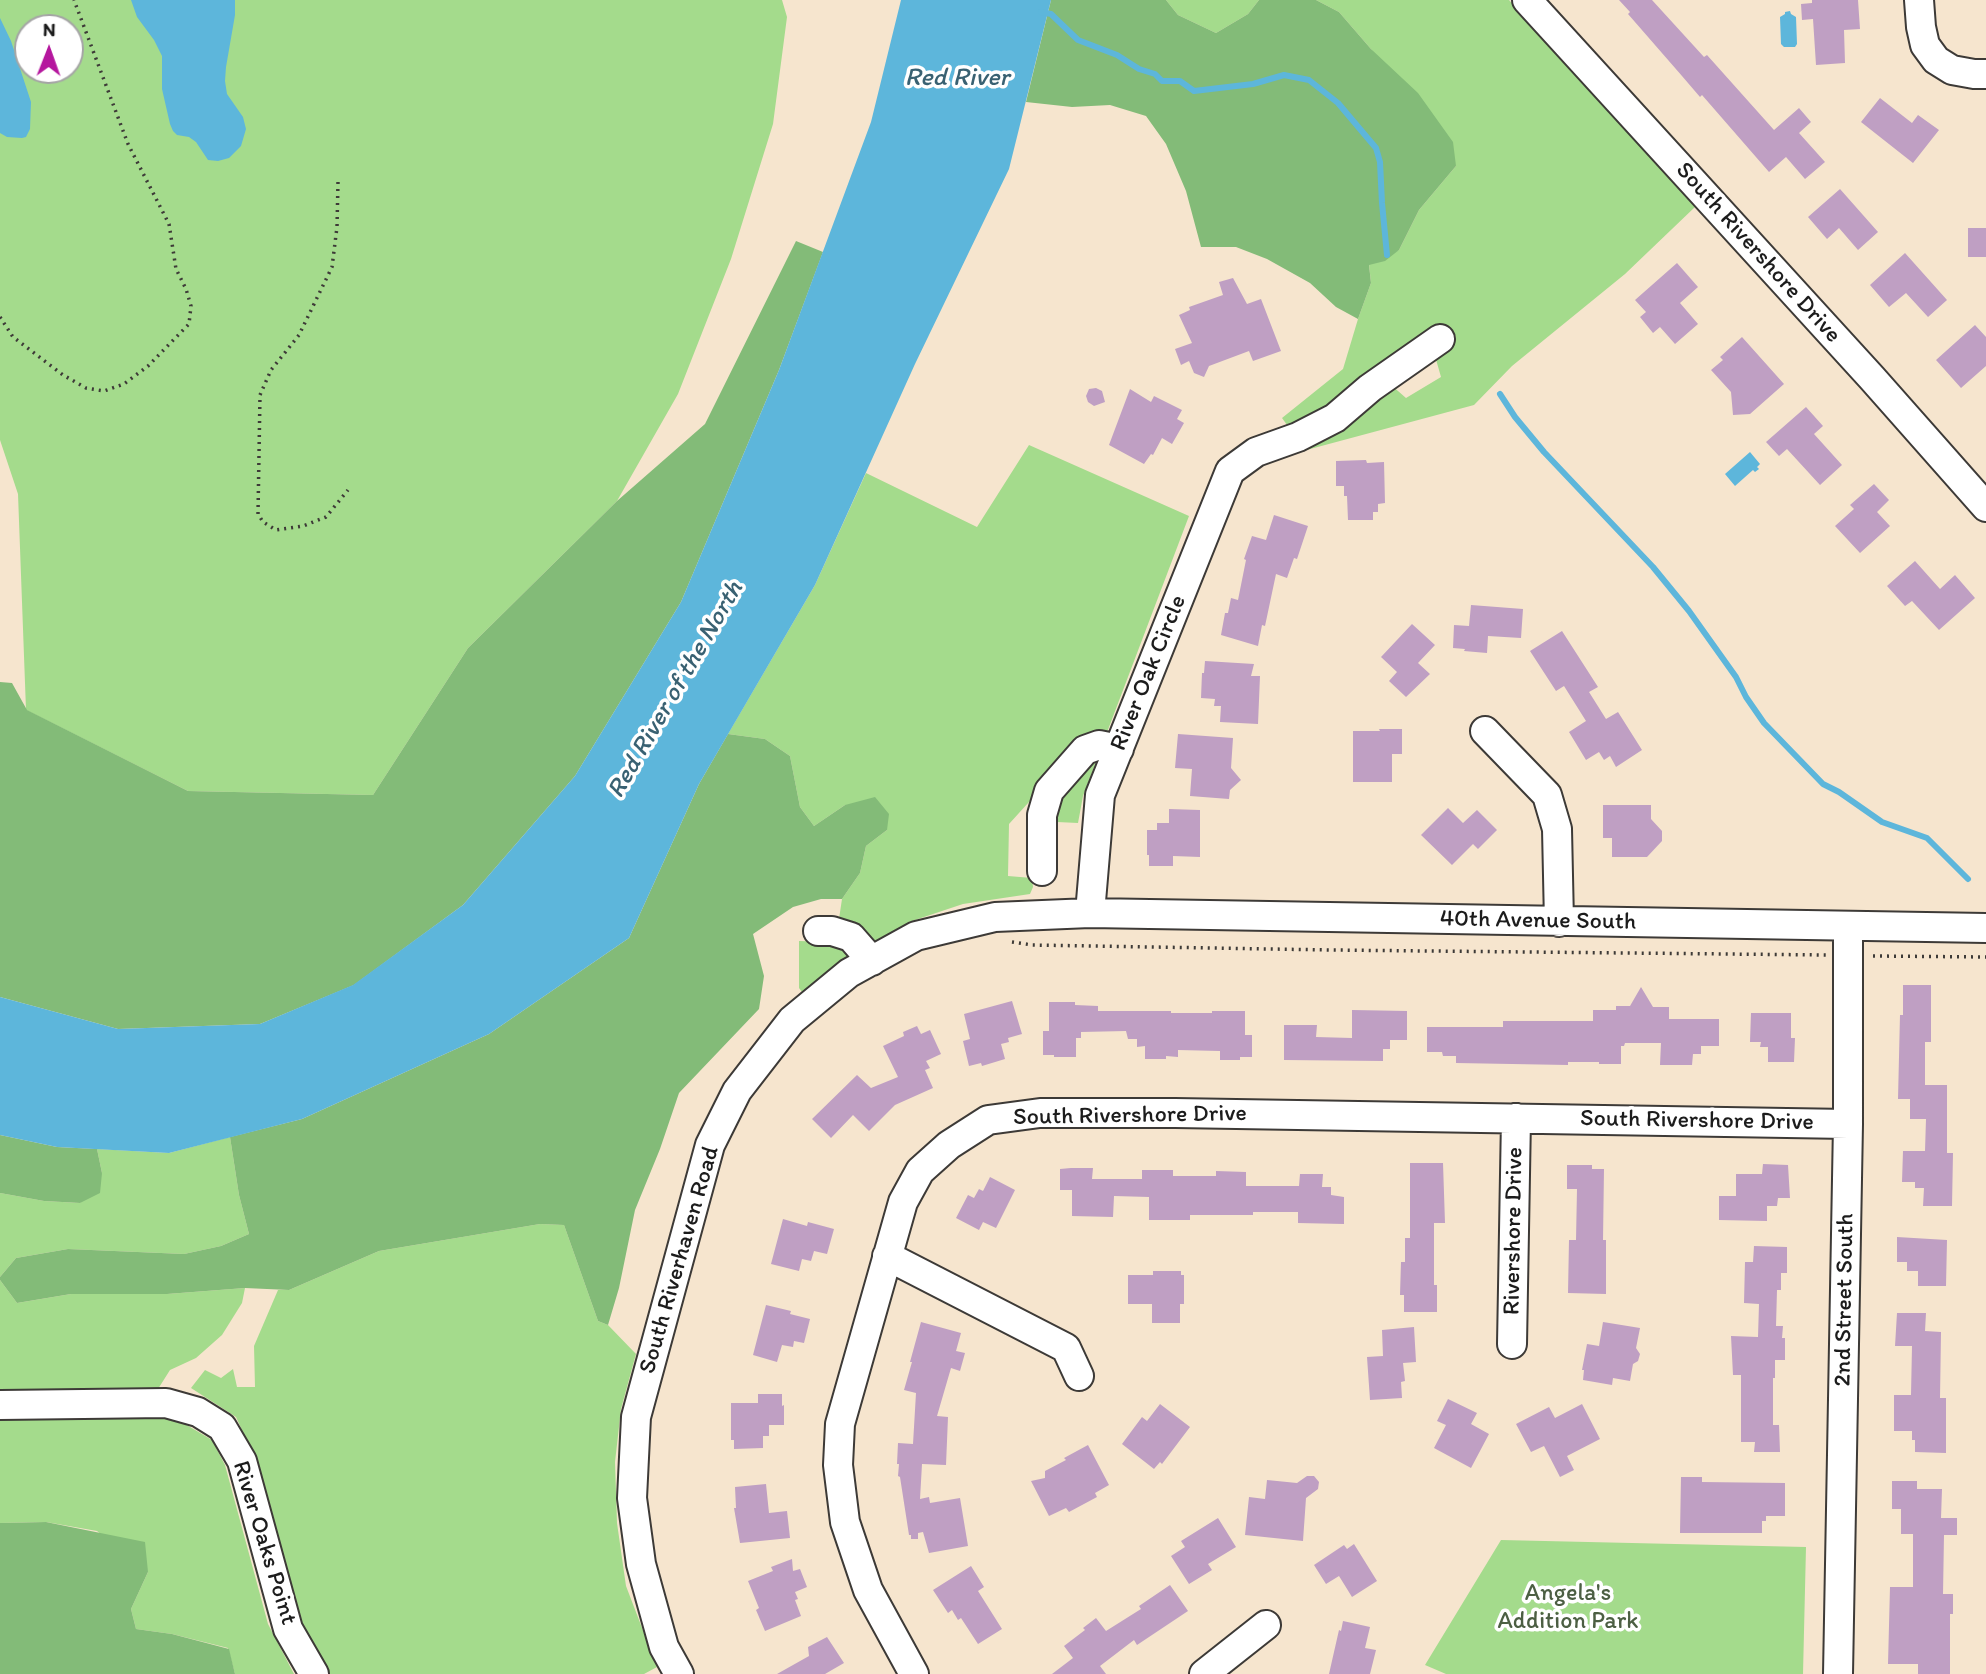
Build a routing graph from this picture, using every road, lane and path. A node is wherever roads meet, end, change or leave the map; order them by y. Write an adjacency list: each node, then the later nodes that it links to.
1 (74, 0): 6 (path)
2 (1527, 0): 9 (street, South Rivershore Drive)
3 (1919, 0): 4 (street)
4 (1986, 74)
5 (338, 182): 8 (path)
6 (0, 317)
7 (1440, 339): 11 (street, River Oak Circle)
8 (348, 490)
9 (1986, 507)
10 (1485, 731): 14 (street)
11 (1119, 749): 12 (street); 13 (street, River Oak Circle)
12 (1042, 870)
13 (1090, 913): 14 (street, 40th Avenue South); 21 (street, South Riverhaven Road)
14 (1559, 922): 15 (street, 40th Avenue South)
15 (1848, 926): 16 (street, 40th Avenue South); 19 (street, 2nd Street South)
16 (1986, 928)
17 (817, 930): 21 (street)
18 (1010, 941): 19 (path)
19 (1848, 956): 20 (path); 23 (street, 2nd Street South)
20 (1986, 957)
21 (872, 961): 30 (street, South Riverhaven Road)
22 (1516, 1118): 23 (street, South Rivershore Drive); 24 (street, South Rivershore Drive); 25 (street, Rivershore Drive)
23 (1848, 1124): 33 (street, 2nd Street South)
24 (887, 1256): 26 (street); 31 (street, South Rivershore Drive)
25 (1513, 1344)
26 (1079, 1376)
27 (0, 1405): 29 (street, River Oaks Point)
28 (1266, 1625): 32 (street)
29 (314, 1674)
30 (679, 1674)
31 (914, 1674)
32 (1204, 1674)
33 (1838, 1674)

